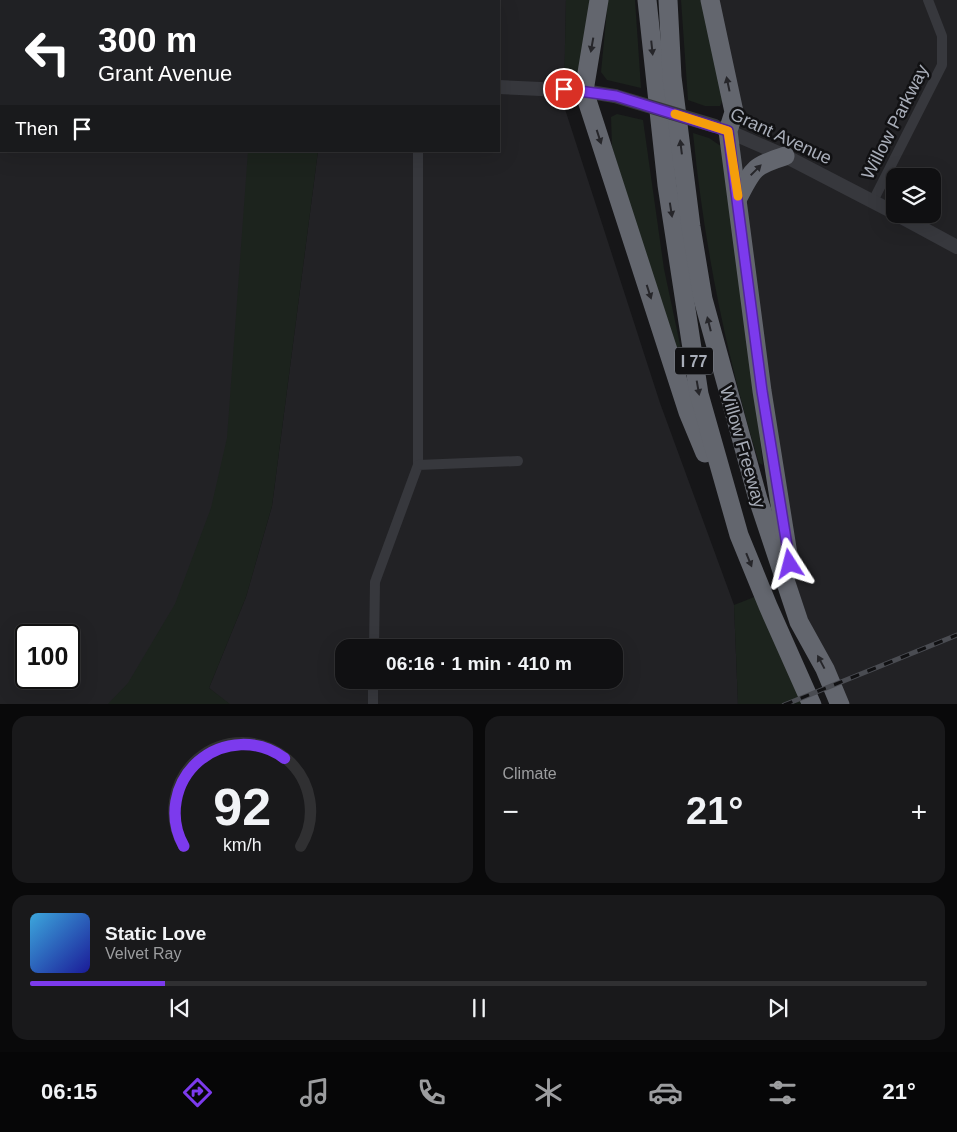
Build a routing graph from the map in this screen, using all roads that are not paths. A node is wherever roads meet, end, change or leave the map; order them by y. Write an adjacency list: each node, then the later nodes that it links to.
1 (599, 0): 7 (highway, one-way to 7)
2 (647, 0): 18 (highway, Willow Freeway / I 77, one-way to 18)
3 (668, 0): 19 (highway, Willow Freeway / I 77, one-way to 3)
4 (710, 0): 8 (highway, one-way to 4)
5 (928, 0): 12 (street, Willow Parkway)
6 (500, 87): 7 (street, Grant Avenue)
7 (584, 90): 8 (street, Grant Avenue, bridge); 18 (highway, one-way to 18)
8 (721, 128): 10 (street, Grant Avenue); 11 (highway)
9 (418, 152): 17 (street)
10 (785, 156): 11 (highway, one-way to 10); 12 (street, Grant Avenue)
11 (738, 198): 19 (highway)
12 (873, 201): 13 (street, Grant Avenue)
13 (886, 209)
14 (912, 223): 15 (street, Grant Avenue)
15 (957, 247)
16 (518, 461): 17 (street)
17 (418, 465): 20 (street)
18 (739, 535): 23 (highway, Willow Freeway / I 77, one-way to 23)
19 (799, 622): 24 (highway, Willow Freeway / I 77, one-way to 19)
20 (374, 639)
21 (373, 689): 22 (street)
22 (373, 704)
23 (812, 704)
24 (840, 704)

